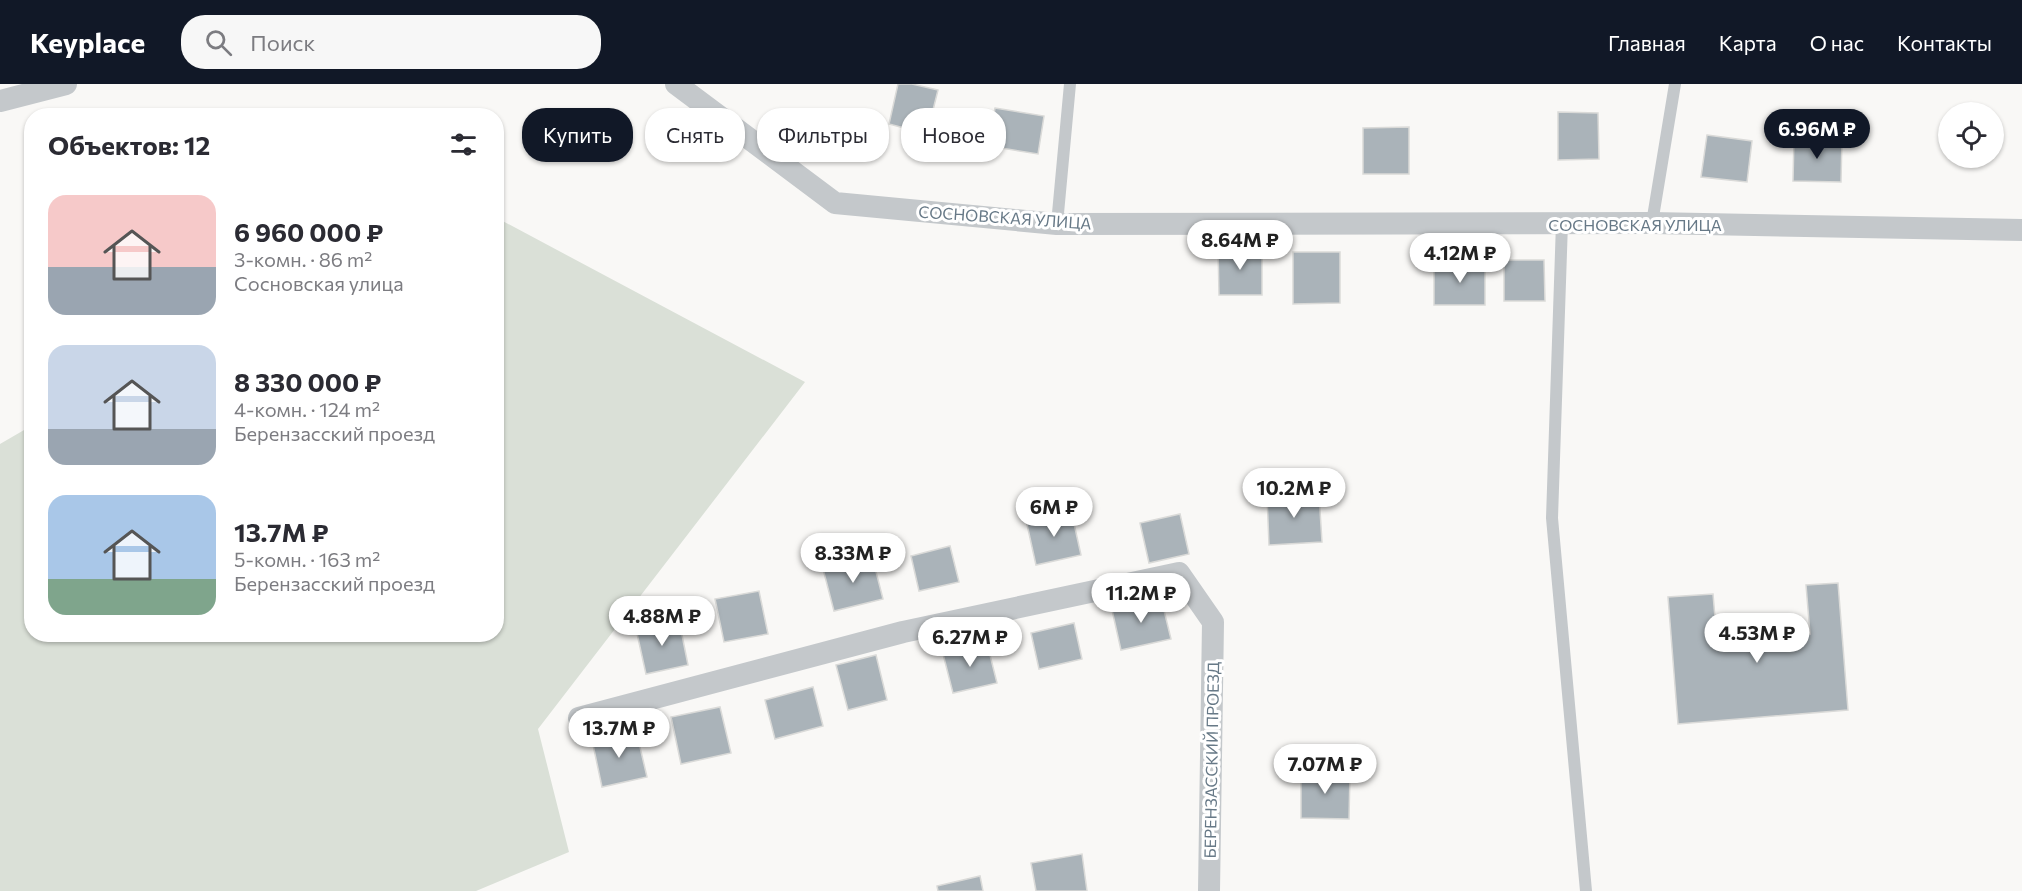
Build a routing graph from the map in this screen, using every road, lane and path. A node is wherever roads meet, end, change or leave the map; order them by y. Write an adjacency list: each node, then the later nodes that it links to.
1 (66, 84): 5 (street)
2 (676, 84): 8 (street, СОСНОВСКАЯ УЛИЦА)
3 (1070, 84): 8 (lane)
4 (1675, 84): 7 (lane)
5 (0, 101)
6 (1562, 223): 7 (street, СОСНОВСКАЯ УЛИЦА); 8 (street, СОСНОВСКАЯ УЛИЦА); 12 (lane)
7 (1652, 223): 9 (street, СОСНОВСКАЯ УЛИЦА)
8 (1057, 224)
9 (2022, 230)
10 (579, 718): 11 (street, БЕРЕНЗАССКИЙ ПРОЕЗД)
11 (1209, 891)
12 (1586, 891)

